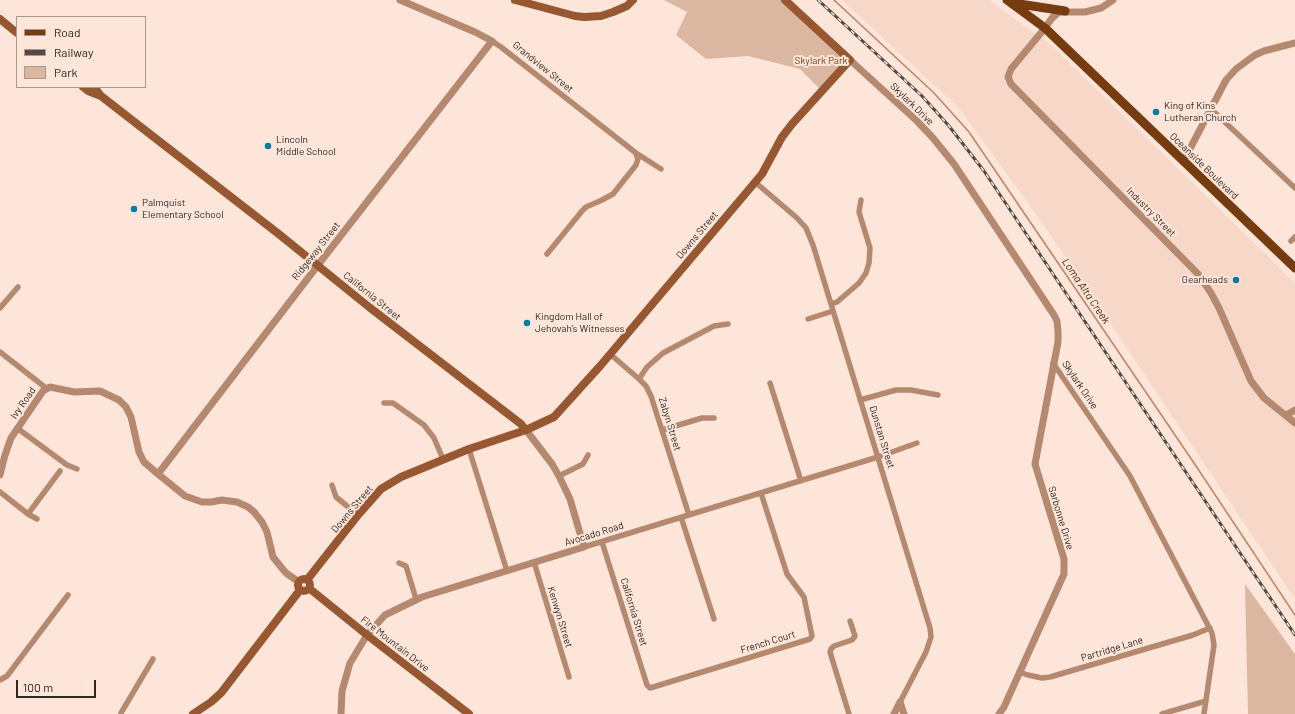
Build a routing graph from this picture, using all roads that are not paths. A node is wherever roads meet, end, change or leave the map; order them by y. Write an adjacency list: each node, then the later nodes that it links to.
1 (400, 0): 11 (street, Grandview Street)
2 (515, 0): 3 (main road)
3 (633, 0)
4 (786, 0): 13 (main road)
5 (1113, 0): 7 (street)
6 (1010, 2): 7 (main road); 9 (main road, Oceanside Boulevard)
7 (1065, 11): 9 (street, Industry Street)
8 (0, 19): 10 (main road)
9 (1045, 28): 19 (main road, Oceanside Boulevard); 43 (street, Industry Street)
10 (16, 32)
11 (492, 41): 18 (street, Grandview Street); 25 (street, Ridgeway Street)
12 (1295, 43): 17 (street)
13 (850, 60): 21 (main road, Downs Street); 35 (street, Skylark Drive)
14 (84, 88): 16 (main road, California Street)
15 (95, 88): 16 (main road, California Street)
16 (101, 96): 25 (main road, California Street)
17 (1212, 110): 19 (street); 22 (street)
18 (636, 153): 20 (street, Grandview Street); 24 (street)
19 (1183, 162): 26 (main road, Oceanside Boulevard)
20 (661, 169)
21 (755, 182): 28 (street, Dunstan Street); 34 (main road, Downs Street)
22 (1295, 188)
23 (860, 200): 28 (street)
24 (547, 254)
25 (318, 265): 47 (main road, California Street); 56 (street, Ridgeway Street)
26 (1295, 268)
27 (18, 287): 29 (street)
28 (831, 304): 30 (street, Dunstan Street)
29 (0, 308)
30 (833, 311): 31 (street); 40 (street, Dunstan Street)
31 (808, 318)
32 (728, 324): 36 (street)
33 (0, 352): 38 (street)
34 (610, 354): 36 (street, Zabyn Street); 47 (main road, Downs Street)
35 (1053, 363): 78 (street, Skylark Drive); 81 (street, Sarbonne Drive)
36 (639, 379): 48 (street, Zabyn Street)
37 (770, 383): 59 (street)
38 (46, 388): 46 (street, Ivy Road); 56 (street)
39 (938, 396): 40 (street)
40 (860, 400): 52 (street, Dunstan Street)
41 (384, 403): 53 (street)
42 (1295, 410): 43 (street)
43 (1286, 415): 45 (street, Industry Street)
44 (714, 418): 48 (street)
45 (1295, 423)
46 (17, 428): 54 (street); 57 (street, Ivy Road)
47 (526, 430): 50 (main road, Downs Street); 58 (street, California Street)
48 (662, 430): 65 (street, Zabyn Street)
49 (917, 443): 52 (street, Avocado Road)
50 (469, 449): 53 (main road, Downs Street); 72 (street)
51 (588, 455): 58 (street)
52 (878, 457): 59 (street, Avocado Road); 86 (street, Dunstan Street)
53 (443, 459): 64 (main road, Downs Street)
54 (77, 469)
55 (60, 471): 63 (street)
56 (158, 474): 73 (street)
57 (0, 475)
58 (559, 476): 69 (street, California Street)
59 (801, 481): 62 (street, Avocado Road)
60 (332, 485): 64 (street)
61 (0, 492): 63 (street)
62 (761, 493): 65 (street, Avocado Road); 84 (street, French Court)
63 (28, 514): 67 (street)
64 (358, 515): 73 (main road, Downs Street)
65 (689, 515): 66 (street, Avocado Road)
66 (681, 517): 68 (street, Avocado Road); 76 (street)
67 (36, 519)
68 (602, 542): 69 (street, Avocado Road); 84 (street, California Street)
69 (584, 547): 70 (street, Avocado Road)
70 (534, 562): 72 (street, Avocado Road); 82 (street, Kenwyn Street)
71 (399, 563): 75 (street)
72 (507, 571): 75 (street, Avocado Road)
73 (302, 584): 79 (main road, Fire Mountain Drive); 87 (main road, Downs Street)
74 (68, 595): 83 (street)
75 (416, 599): 79 (street, Avocado Road)
76 (714, 619)
77 (850, 621): 91 (street)
78 (1210, 628): 81 (street, Partridge Lane); 85 (street, Skylark Drive)
79 (366, 635): 89 (street, Avocado Road); 90 (main road, Fire Mountain Drive)
80 (153, 659): 88 (street)
81 (1019, 672): 94 (street, Sarbonne Drive)
82 (569, 676)
83 (0, 680)
84 (650, 688)
85 (1206, 701): 95 (street); 96 (street, Skylark Drive)
86 (900, 702): 92 (street); 93 (street)
87 (199, 713)
88 (121, 714)
89 (341, 714)
90 (469, 714)
91 (849, 714)
92 (894, 714)
93 (904, 714)
94 (999, 714)
95 (1162, 714)
96 (1204, 714)

